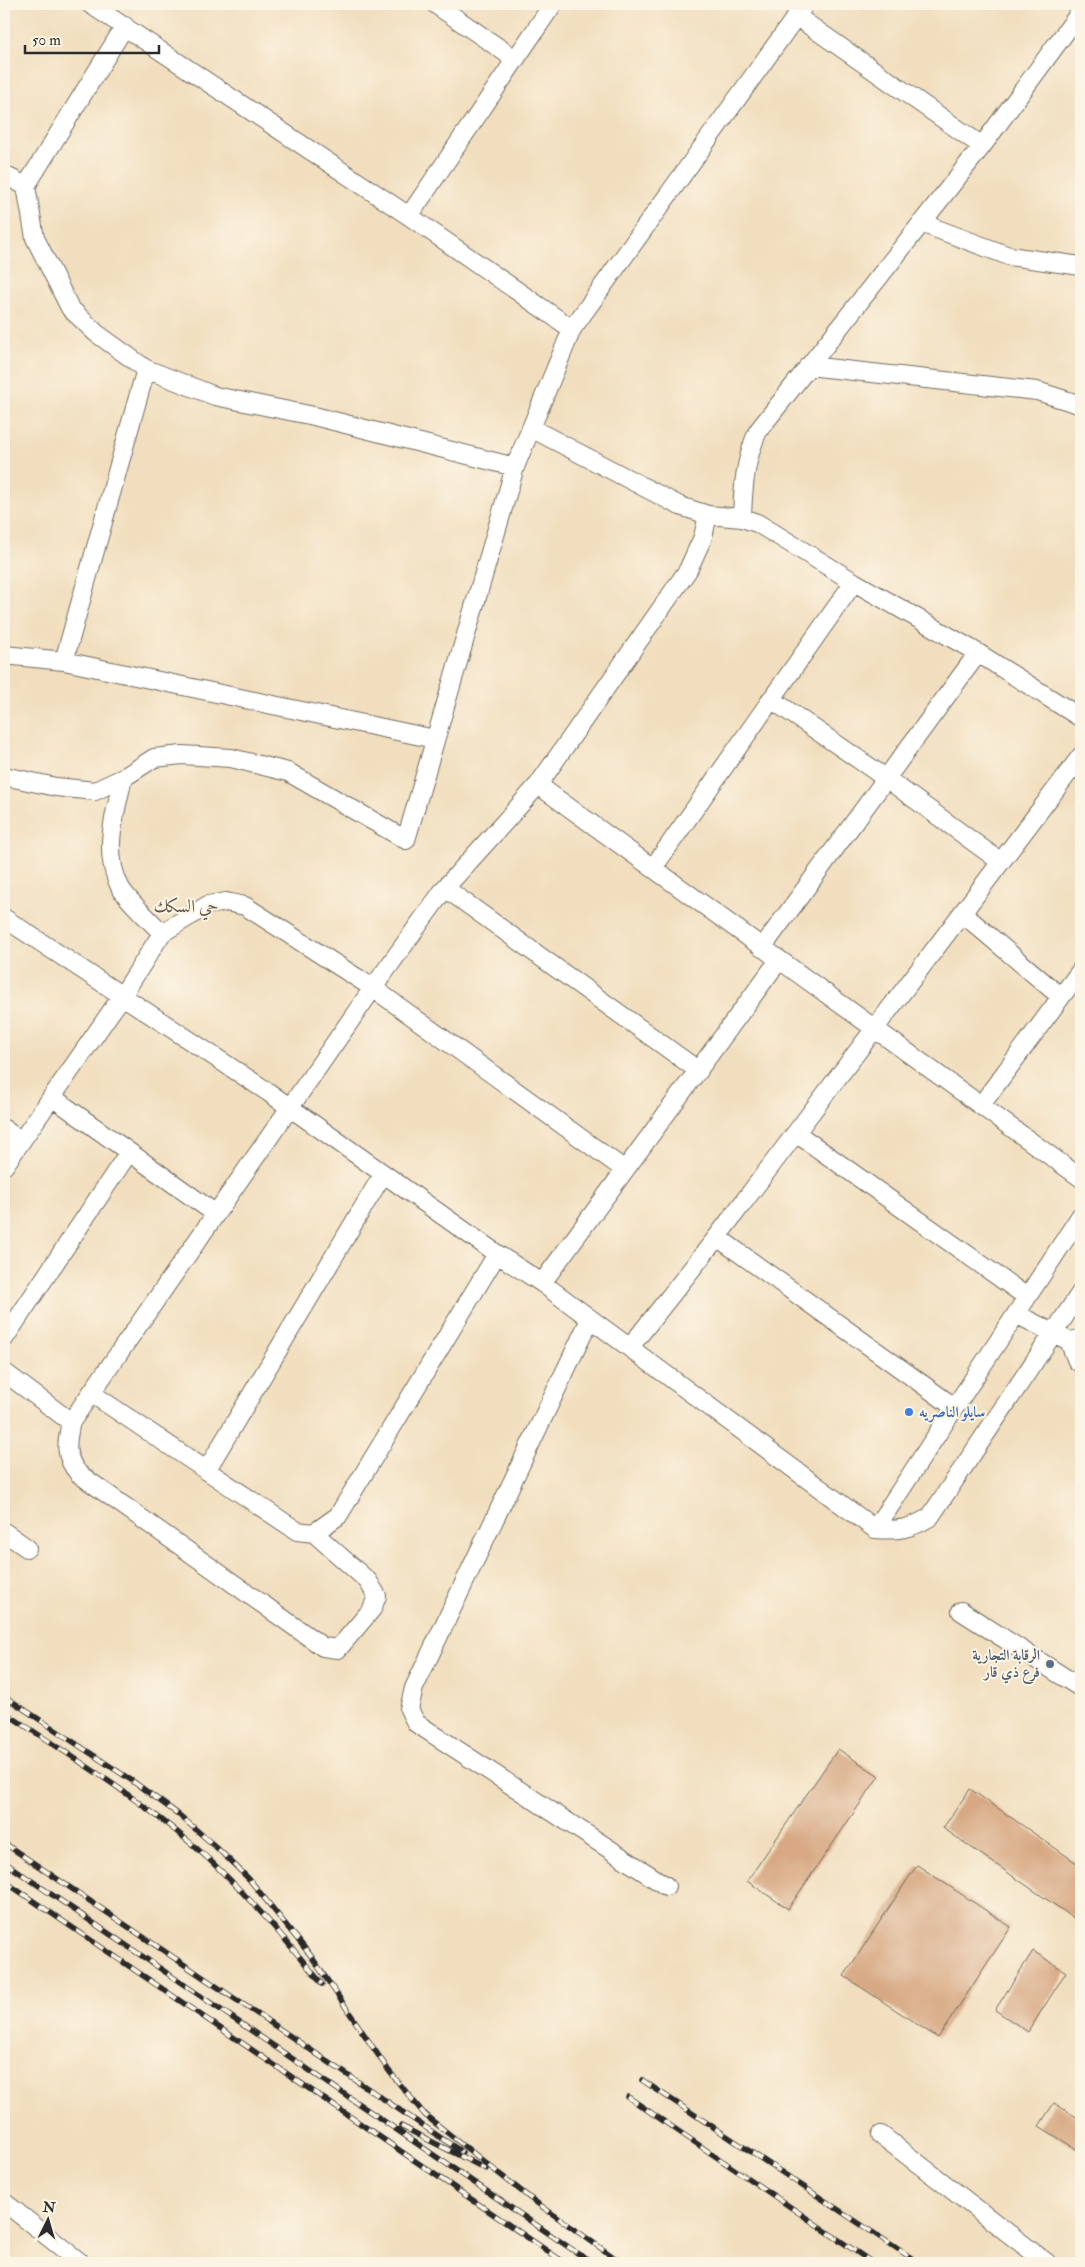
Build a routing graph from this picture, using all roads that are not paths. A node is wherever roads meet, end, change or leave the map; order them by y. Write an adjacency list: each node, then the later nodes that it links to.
1 (90, 4): 6 (street)
2 (435, 4): 7 (street)
3 (553, 4): 7 (street)
4 (801, 10): 8 (street); 14 (street)
5 (1081, 11): 8 (street)
6 (125, 26): 10 (street); 11 (street)
7 (516, 59): 11 (street)
8 (982, 146): 12 (street)
9 (4, 175): 10 (street)
10 (26, 186): 16 (street)
11 (409, 216): 14 (street)
12 (921, 223): 13 (street); 15 (street)
13 (1081, 266)
14 (572, 329): 18 (street)
15 (808, 366): 17 (street); 21 (street)
16 (146, 369): 19 (street); 25 (street)
17 (1081, 405)
18 (531, 428): 19 (street); 20 (street)
19 (515, 467): 28 (street)
20 (708, 515): 21 (street); 33 (street)
21 (742, 518): 22 (street)
22 (854, 582): 23 (street); 26 (street)
23 (978, 653): 27 (street); 32 (street)
24 (4, 656): 25 (street)
25 (64, 661): 28 (street)
26 (771, 700): 32 (street); 35 (street)
27 (1081, 718)
28 (435, 739): 31 (street)
29 (1081, 756): 34 (street)
30 (4, 776): 31 (street)
31 (124, 778): 39 (street)
32 (887, 779): 34 (street); 40 (street)
33 (538, 785): 35 (street); 36 (street)
34 (1001, 862): 37 (street)
35 (652, 868): 40 (street)
36 (446, 888): 43 (street); 47 (street)
37 (962, 913): 45 (street); 46 (street)
38 (4, 918): 44 (street)
39 (162, 933): 43 (street); 44 (street)
40 (762, 948): 41 (street)
41 (779, 960): 46 (street); 47 (street)
42 (1081, 970): 45 (street)
43 (373, 988): 50 (street); 56 (street)
44 (122, 996): 48 (street); 50 (street)
45 (1061, 997): 49 (street)
46 (875, 1028): 49 (street); 52 (street)
47 (699, 1072): 56 (street)
48 (52, 1097): 53 (street); 54 (street)
49 (980, 1105): 58 (street)
50 (290, 1108): 57 (street); 59 (street)
51 (4, 1130): 53 (street)
52 (796, 1133): 61 (street); 65 (street)
53 (21, 1141): 55 (street)
54 (129, 1152): 59 (street); 69 (street)
55 (4, 1166)
56 (625, 1170): 63 (street)
57 (383, 1174): 62 (street); 76 (street)
58 (1081, 1178)
59 (216, 1214): 73 (street)
60 (1081, 1215): 65 (street)
61 (717, 1237): 70 (street); 74 (street)
62 (498, 1254): 63 (street); 79 (street)
63 (542, 1283): 67 (street)
64 (1081, 1292): 68 (street)
65 (1027, 1297): 66 (street)
66 (1016, 1314): 68 (street); 74 (street)
67 (590, 1319): 70 (street); 83 (street)
68 (1068, 1338): 71 (street); 77 (street)
69 (4, 1339)
70 (630, 1347): 77 (street)
71 (1081, 1363)
72 (4, 1372): 75 (street)
73 (91, 1393): 75 (street); 76 (street)
74 (954, 1407): 77 (street)
75 (71, 1422): 79 (street)
76 (206, 1471): 79 (street)
77 (875, 1529)
78 (4, 1532): 80 (street)
79 (314, 1533)
80 (27, 1548)
81 (961, 1611): 82 (street)
82 (1081, 1688)
83 (666, 1886)
84 (881, 2135): 87 (street)
85 (4, 2202): 86 (street)
86 (81, 2263)
87 (1047, 2263)

